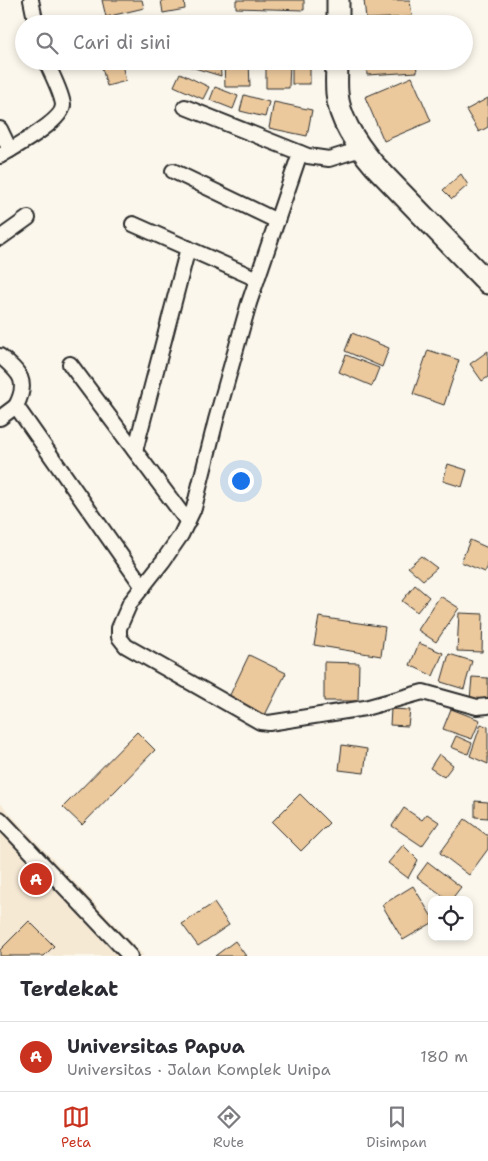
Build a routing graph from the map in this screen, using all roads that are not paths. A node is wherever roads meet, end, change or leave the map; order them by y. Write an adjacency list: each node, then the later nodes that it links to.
1 (31, 0): 3 (street)
2 (338, 0): 4 (main road)
3 (34, 15)
4 (338, 15)
5 (49, 70): 10 (street)
6 (337, 70): 9 (main road)
7 (185, 107): 11 (street)
8 (0, 128): 10 (street)
9 (361, 149): 11 (street); 19 (main road)
10 (5, 153)
11 (300, 153): 14 (street)
12 (173, 171): 14 (street)
13 (28, 218): 16 (street)
14 (277, 221): 18 (street)
15 (133, 224): 17 (street)
16 (0, 238)
17 (188, 248): 18 (street); 24 (street)
18 (257, 280): 25 (street)
19 (488, 283)
20 (0, 356): 22 (street)
21 (70, 364): 24 (street)
22 (16, 406): 23 (street); 26 (street)
23 (0, 418)
24 (135, 451): 25 (street)
25 (188, 522): 26 (street)
26 (143, 587): 27 (street)
27 (488, 706)
28 (0, 818): 29 (street)
29 (130, 956)

